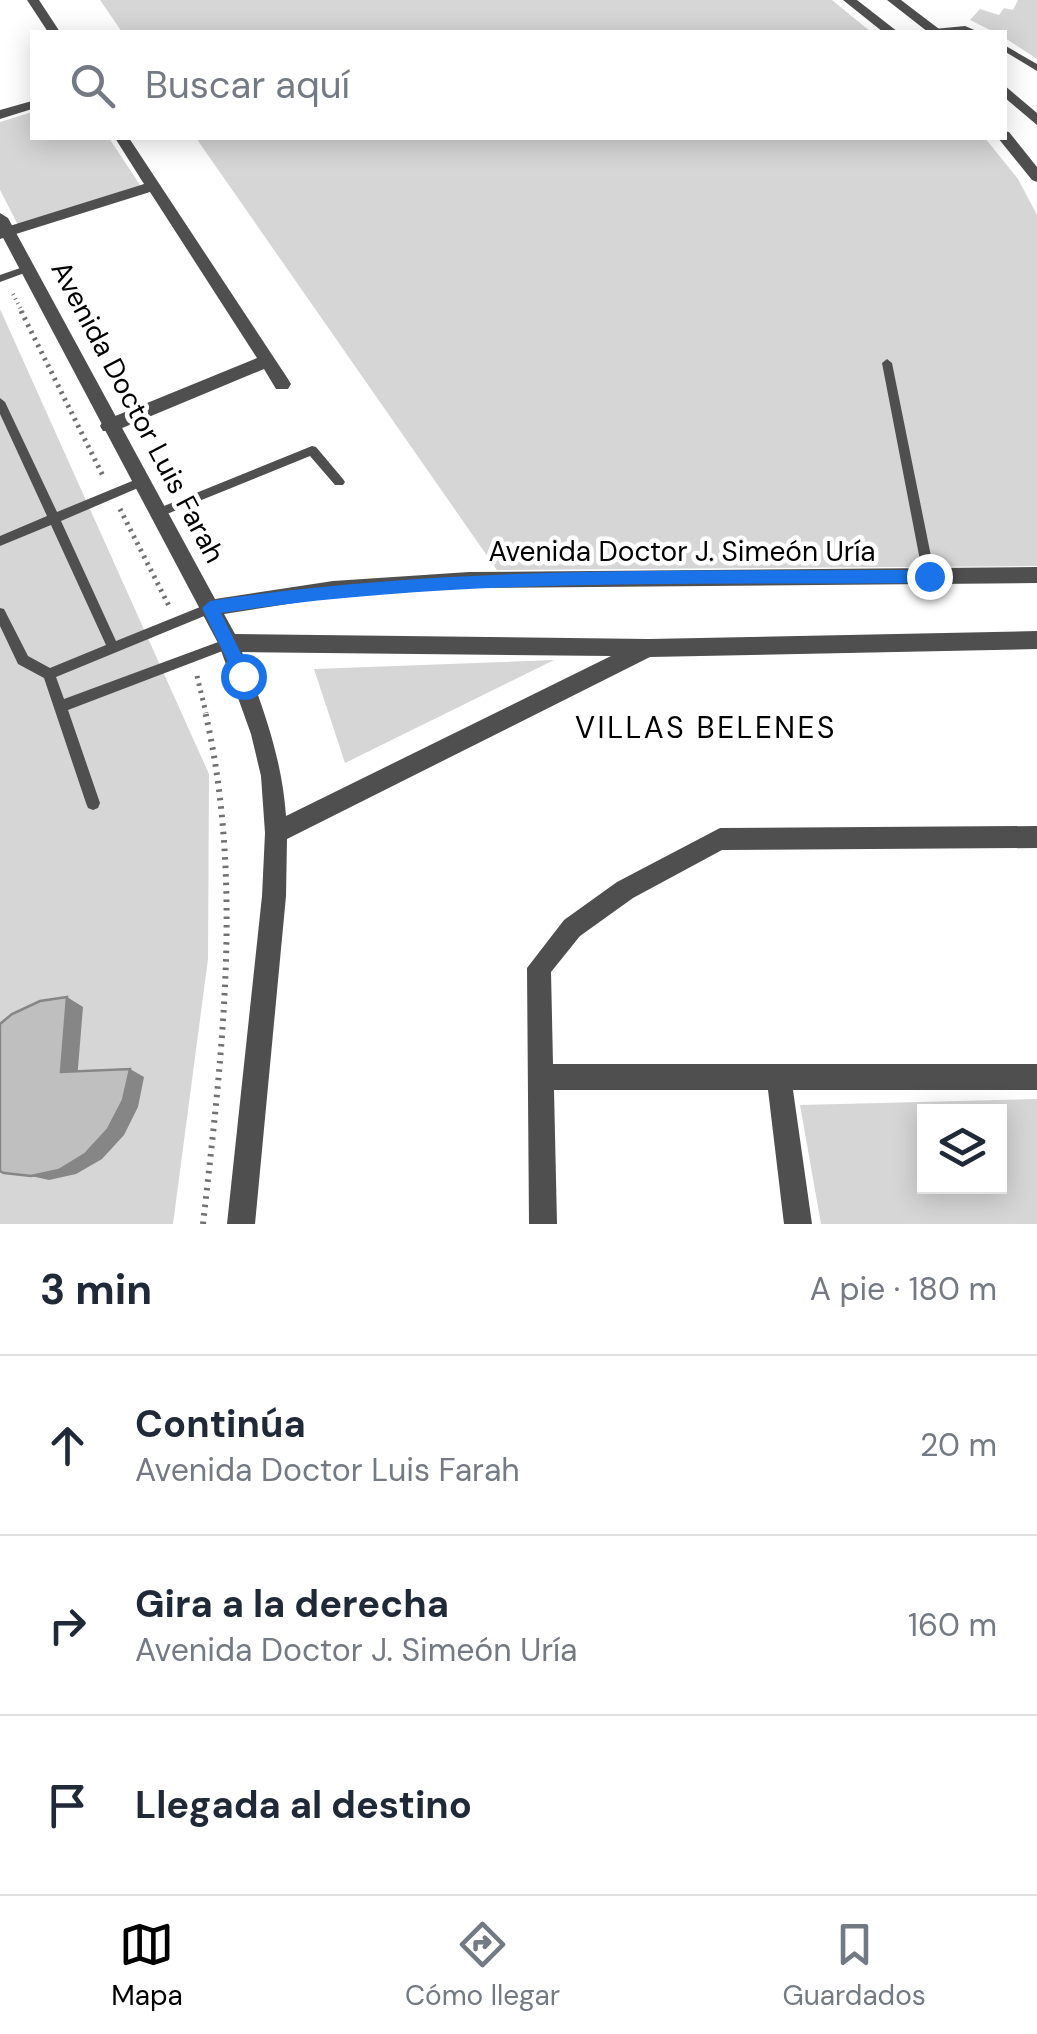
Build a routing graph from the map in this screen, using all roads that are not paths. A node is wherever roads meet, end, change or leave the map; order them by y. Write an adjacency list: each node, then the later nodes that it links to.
1 (33, 0): 4 (street)
2 (849, 0): 5 (street)
3 (893, 0): 6 (street)
4 (53, 30)
5 (888, 30)
6 (932, 30)
7 (1007, 49): 8 (lane)
8 (1037, 68)
9 (1007, 92): 12 (street)
10 (30, 106): 11 (street)
11 (0, 115)
12 (1037, 121)
13 (1007, 139): 15 (street)
14 (123, 140): 16 (street)
15 (1037, 177)
16 (154, 186): 17 (street); 20 (street)
17 (2, 228): 18 (street, Avenida Doctor Luis Farah)
18 (26, 269): 19 (lane); 24 (street, Avenida Doctor Luis Farah)
19 (2, 278)
20 (268, 361): 22 (street); 24 (street)
21 (887, 363): 30 (lane)
22 (282, 384)
23 (1, 407): 28 (lane)
24 (110, 426): 25 (street, Avenida Doctor Luis Farah)
25 (141, 482): 27 (street, Avenida Doctor Luis Farah); 28 (lane)
26 (338, 482): 27 (lane)
27 (158, 513): 32 (street, Avenida Doctor Luis Farah)
28 (54, 519): 29 (lane); 36 (lane)
29 (0, 541)
30 (929, 576): 31 (street, Avenida Doctor J. Simeón Uría); 32 (street, Avenida Doctor J. Simeón Uría)
31 (1037, 576)
32 (210, 608): 35 (street, Avenida Doctor Luis Farah); 36 (lane)
33 (0, 613): 38 (lane)
34 (1037, 640): 37 (street)
35 (229, 642): 37 (street); 39 (lane); 41 (street, Avenida Doctor Luis Farah)
36 (112, 647): 38 (lane)
37 (650, 648): 41 (street)
38 (49, 674): 39 (lane)
39 (62, 706): 40 (lane)
40 (93, 803)
41 (276, 833): 46 (street, Avenida Doctor Luis Farah)
42 (1037, 837): 43 (street)
43 (541, 1077): 45 (street); 47 (street)
44 (1037, 1078): 45 (street)
45 (779, 1080): 48 (street)
46 (241, 1224)
47 (544, 1224)
48 (798, 1224)

